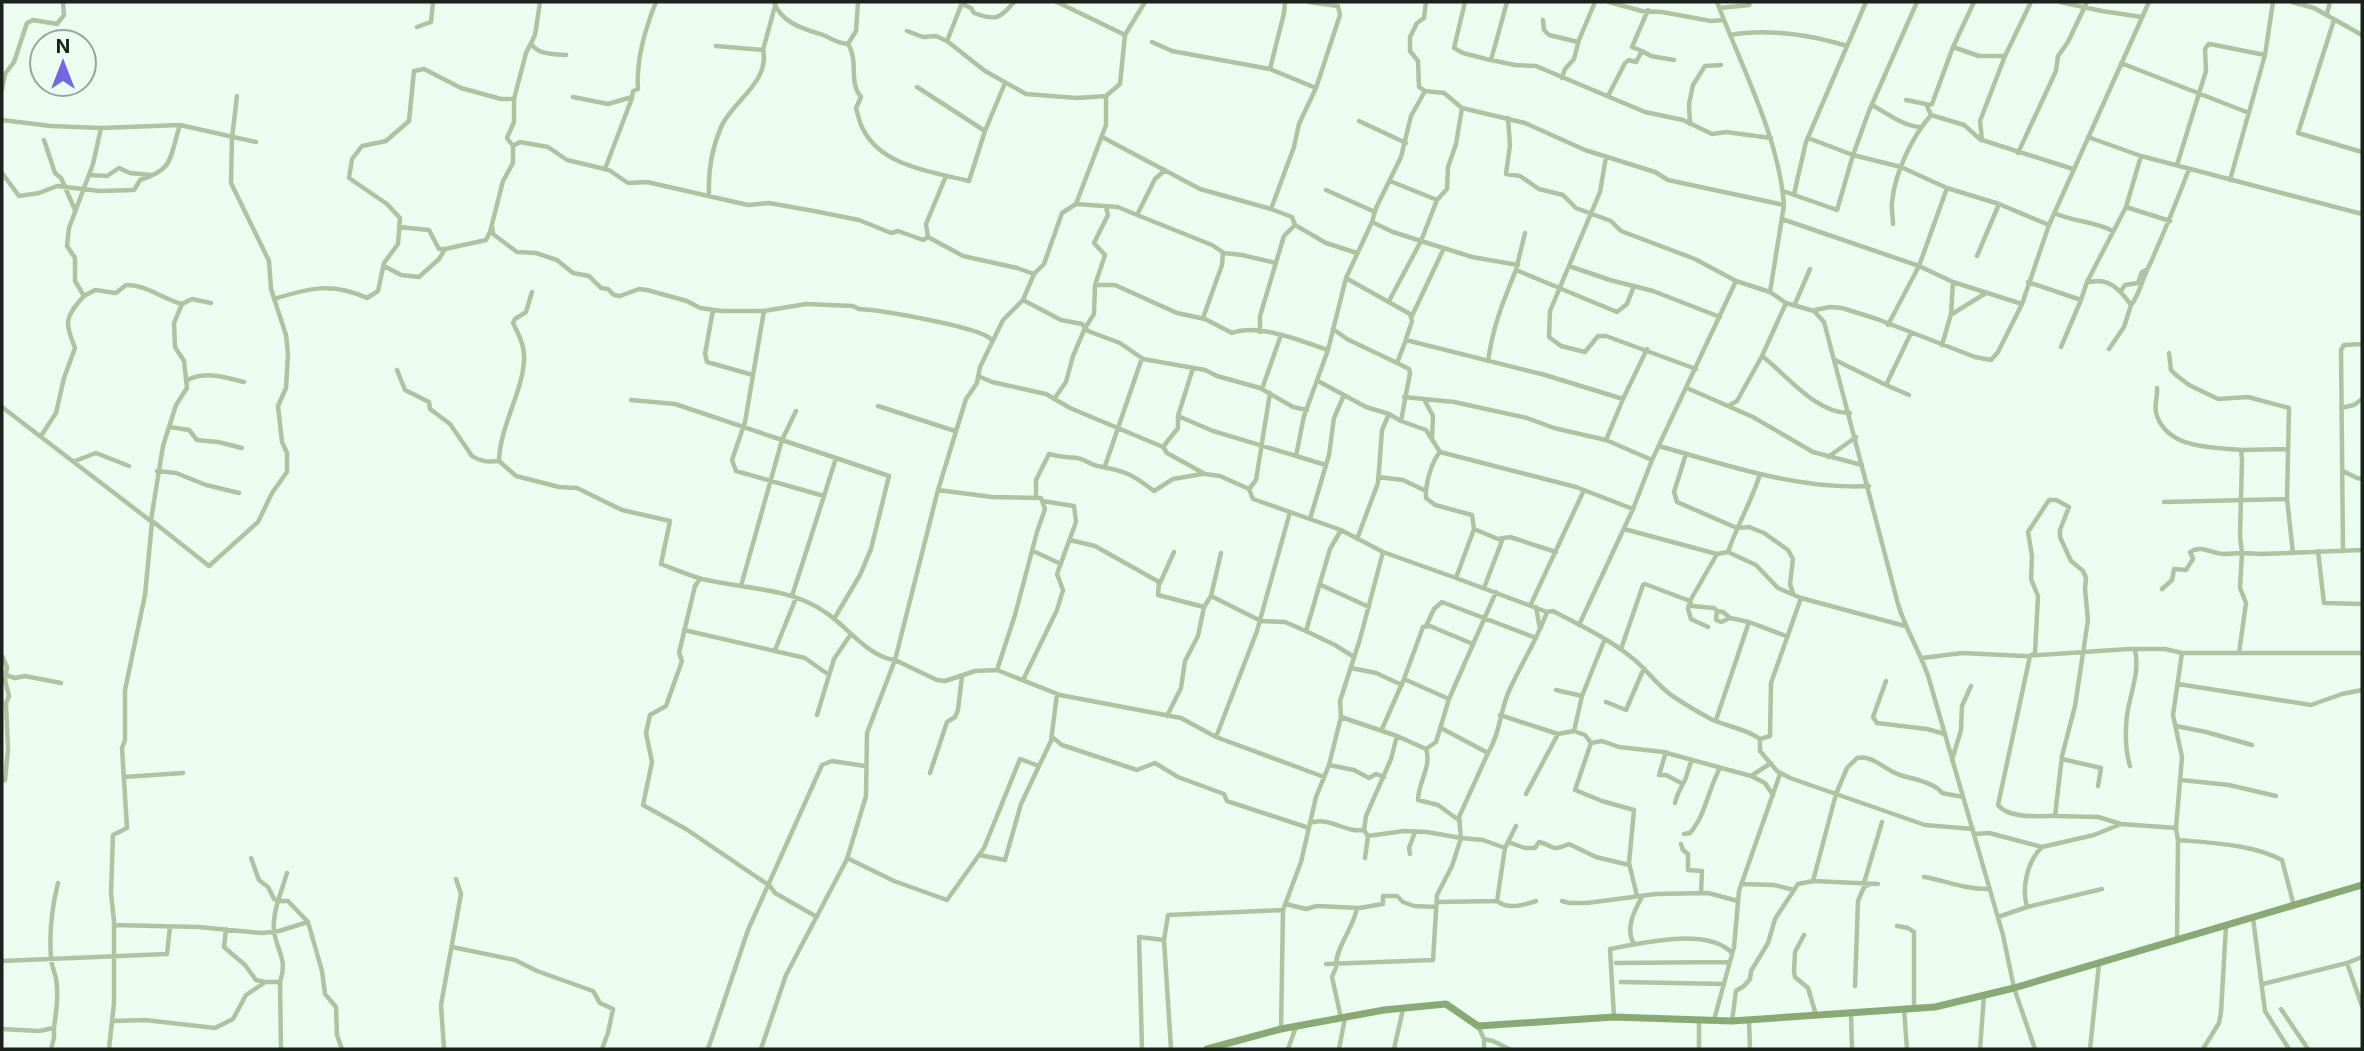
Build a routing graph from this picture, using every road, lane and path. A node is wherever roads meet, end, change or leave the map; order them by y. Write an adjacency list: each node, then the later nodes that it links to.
1 (63, 2): 66 (street)
2 (433, 2): 39 (street)
3 (540, 2): 45 (street)
4 (656, 2): 73 (street)
5 (858, 2): 48 (street)
6 (1014, 2): 28 (street)
7 (1057, 2): 41 (street)
8 (1145, 2): 41 (street)
9 (1285, 2): 61 (street)
10 (1309, 2): 31 (street)
11 (1342, 2): 31 (street)
12 (1426, 2): 67 (street)
13 (1465, 2): 57 (street)
14 (1507, 2): 57 (street)
15 (1595, 2): 47 (street)
16 (1609, 2): 33 (street)
17 (1717, 2): 32 (street)
18 (1750, 2): 32 (street)
19 (1866, 2): 50 (street)
20 (1917, 2): 76 (street)
21 (1975, 2): 51 (street)
22 (2031, 2): 56 (street)
23 (2060, 2): 30 (street)
24 (2150, 2): 35 (street)
25 (2273, 2): 55 (street)
26 (2292, 2): 34 (street)
27 (2330, 2): 34 (street)
28 (962, 3): 44 (street)
29 (775, 4): 48 (street); 52 (street)
30 (2085, 4): 35 (street); 100 (street)
31 (1339, 8): 65 (street)
32 (1720, 8): 37 (street)
33 (1648, 10): 37 (street); 53 (street)
34 (2326, 15): 38 (street)
35 (2142, 17): 59 (street)
36 (1543, 20): 47 (street)
37 (1724, 20): 42 (street)
38 (2334, 20): 43 (street); 99 (street)
39 (417, 27)
40 (907, 31): 44 (street)
41 (1125, 35): 70 (street)
42 (1730, 35): 50 (street); 92 (street)
43 (2362, 35)
44 (947, 41): 63 (street)
45 (531, 42): 54 (street); 74 (street)
46 (1152, 42): 61 (street)
47 (1578, 42): 62 (street)
48 (848, 44): 113 (street)
49 (716, 46): 52 (street)
50 (1847, 46): 93 (street)
51 (1953, 47): 56 (street); 77 (street)
52 (763, 50): 122 (street)
53 (1642, 51): 58 (street); 71 (street)
54 (566, 55)
55 (2265, 55): 68 (street); 79 (street)
56 (2006, 56): 95 (street)
57 (1491, 60): 62 (street)
58 (1674, 60)
59 (2121, 63): 68 (street); 89 (street)
60 (1721, 65): 84 (street)
61 (1270, 69): 65 (street)
62 (1562, 78): 71 (street)
63 (1005, 83): 70 (street); 88 (street)
64 (917, 88): 88 (street)
65 (1316, 88): 129 (street)
66 (2, 89)
67 (1425, 92): 78 (street); 97 (street)
68 (2197, 93): 79 (street); 104 (street)
69 (237, 96): 91 (street)
70 (1106, 96): 90 (street)
71 (1608, 96): 84 (street)
72 (573, 97): 73 (street)
73 (632, 97): 106 (street)
74 (514, 99): 98 (street); 143 (street)
75 (1906, 100): 77 (street)
76 (1872, 105): 86 (street); 101 (street)
77 (1928, 105): 80 (street)
78 (1462, 108): 81 (street); 123 (street)
79 (2249, 113): 114 (street)
80 (1931, 115): 86 (street); 95 (street)
81 (1508, 118): 103 (street); 132 (street)
82 (2, 120): 87 (street)
83 (1359, 121): 97 (street)
84 (1690, 124): 92 (street)
85 (180, 125): 87 (street); 91 (street); 112 (street)
86 (1922, 127): 105 (street)
87 (101, 128): 111 (street)
88 (985, 131): 113 (street)
89 (2088, 136): 102 (street); 107 (street)
90 (1101, 137): 109 (street); 124 (street)
91 (232, 138): 96 (street); 174 (street)
92 (1770, 138): 120 (street)
93 (1808, 138): 101 (street); 121 (street)
94 (44, 140): 116 (street)
95 (1982, 140): 100 (street)
96 (256, 142)
97 (1406, 143): 115 (street)
98 (513, 146): 106 (street); 142 (street)
99 (2362, 152)
100 (2018, 153): 107 (street)
101 (1853, 155): 105 (street); 121 (street)
102 (2141, 156): 104 (street); 128 (street)
103 (1606, 157): 126 (street); 132 (street)
104 (2177, 165): 108 (street)
105 (1901, 167): 118 (street); 139 (street)
106 (604, 169): 122 (street)
107 (2073, 169): 133 (street)
108 (2189, 169): 114 (street); 137 (street)
109 (1165, 170): 129 (street); 135 (street)
110 (2, 173): 116 (street)
111 (89, 175): 112 (street); 117 (street)
112 (156, 175): 117 (street)
113 (946, 176): 146 (street)
114 (2230, 180): 134 (street)
115 (1390, 181): 123 (street); 131 (street)
116 (64, 187): 117 (street); 130 (street)
117 (83, 188): 130 (street)
118 (1947, 188): 125 (street); 156 (street)
119 (1326, 190): 131 (street)
120 (1783, 191): 121 (street); 126 (street)
121 (1794, 194)
122 (709, 196): 146 (street)
123 (1437, 200): 147 (street)
124 (1076, 204): 127 (street); 160 (street)
125 (1999, 204): 141 (street); 152 (street)
126 (1784, 205): 136 (street)
127 (1106, 207): 135 (street); 166 (street)
128 (2126, 207): 137 (street); 144 (street)
129 (1271, 209): 140 (street)
130 (75, 210): 173 (street)
131 (1375, 212): 138 (street)
132 (1591, 212): 155 (street); 162 (street)
133 (2054, 213): 141 (street); 144 (street)
134 (2362, 214)
135 (1137, 215): 150 (street)
136 (1782, 219): 156 (street); 171 (street)
137 (2170, 221): 159 (street)
138 (1372, 222): 147 (street); 151 (street)
139 (1894, 224)
140 (1294, 225): 151 (street); 153 (street)
141 (2049, 225): 164 (street)
142 (492, 226): 149 (street); 184 (street)
143 (400, 227): 149 (street); 154 (street)
144 (2113, 232): 165 (street)
145 (1525, 233): 157 (street)
146 (928, 237): 160 (street)
147 (1421, 240): 148 (street); 177 (street)
148 (1444, 248): 157 (street); 188 (street)
149 (445, 249): 154 (street)
150 (1223, 252): 153 (street); 190 (street)
151 (1357, 253): 161 (street)
152 (1978, 256)
153 (1276, 263): 194 (street)
154 (384, 266): 174 (street)
155 (1569, 266): 167 (street); 168 (street)
156 (1919, 266): 163 (street); 191 (street)
157 (1517, 268): 168 (street); 209 (street)
158 (1811, 269): 181 (street)
159 (2147, 270): 169 (street); 183 (street)
160 (1034, 274): 175 (street)
161 (1346, 278): 177 (street); 193 (street)
162 (1736, 281): 171 (street); 189 (street)
163 (1953, 282): 172 (street); 187 (street)
164 (2028, 282): 176 (street); 182 (street)
165 (2087, 282): 169 (street); 176 (street)
166 (1095, 285): 190 (street); 192 (street)
167 (1634, 286): 168 (street); 189 (street)
168 (1561, 288): 202 (street)
169 (2121, 291): 183 (street)
170 (532, 292): 263 (street)
171 (1770, 292): 179 (street)
172 (1986, 293): 182 (street); 187 (street)
173 (84, 296): 180 (street); 246 (street)
174 (274, 299): 290 (street)
175 (1023, 300): 192 (street); 198 (street)
176 (2081, 300): 201 (street)
177 (1389, 301): 188 (street)
178 (211, 303): 180 (street)
179 (1786, 303): 181 (street); 206 (street)
180 (182, 304): 216 (street)
181 (1795, 304): 185 (street)
182 (2022, 304): 200 (street)
183 (2132, 305): 203 (street)
184 (713, 310): 186 (street); 214 (street)
185 (1814, 310): 191 (street); 208 (street)
186 (764, 311): 198 (street); 214 (street)
187 (1951, 314): 200 (street)
188 (1412, 317): 197 (street)
189 (1720, 317): 212 (street)
190 (1203, 318): 194 (street)
191 (1888, 325): 195 (street)
192 (1085, 328): 207 (street); 227 (street)
193 (1334, 329): 204 (street); 210 (street)
194 (1261, 332): 196 (street)
195 (1911, 333): 200 (street); 219 (street)
196 (1281, 335): 204 (street); 222 (street)
197 (1406, 340): 209 (street); 210 (street)
198 (992, 341): 215 (street)
199 (2362, 344): 235 (street)
200 (1942, 345)
201 (2061, 347)
202 (1647, 349): 212 (street); 228 (street)
203 (2109, 349)
204 (1328, 350): 217 (street)
205 (2169, 353): 255 (street)
206 (1762, 356): 232 (street); 238 (street)
207 (1142, 358): 211 (street); 243 (street)
208 (1834, 359): 219 (street); 238 (street)
209 (1488, 361): 228 (street)
210 (1397, 363): 226 (street)
211 (1193, 368): 222 (street); 240 (street)
212 (1696, 369): 220 (street)
213 (397, 370): 263 (street)
214 (753, 375): 244 (street)
215 (978, 376): 227 (street); 245 (street)
216 (187, 380): 218 (street); 242 (street)
217 (1318, 381): 224 (street); 236 (street)
218 (244, 382)
219 (1886, 385): 225 (street)
220 (1687, 388): 232 (street); 252 (street)
221 (2157, 388): 256 (street)
222 (1262, 389): 223 (street)
223 (1270, 393): 236 (street); 251 (street)
224 (1344, 395): 239 (street); 265 (street)
225 (1909, 395)
226 (1404, 397): 231 (street); 241 (street)
227 (1054, 399): 243 (street)
228 (1623, 399): 250 (street)
229 (2362, 399): 235 (street)
230 (631, 400): 244 (street)
231 (1425, 400): 249 (street); 250 (street)
232 (1730, 405): 260 (street)
233 (878, 406): 245 (street)
234 (2, 407): 246 (street)
235 (2341, 408): 269 (street)
236 (1307, 410): 259 (street)
237 (796, 411): 248 (street)
238 (1850, 413): 247 (street)
239 (1388, 414): 241 (street); 273 (street)
240 (1178, 415): 251 (street); 253 (street)
241 (1401, 421): 249 (street)
242 (170, 426): 254 (street); 270 (street)
243 (1119, 427): 253 (street); 268 (street)
244 (743, 428): 248 (street); 275 (street)
245 (955, 431): 278 (street)
246 (41, 436): 264 (street)
247 (1856, 437): 260 (street); 266 (street)
248 (782, 440): 261 (street); 275 (street)
249 (1432, 440): 257 (street)
250 (1606, 440): 262 (street)
251 (1263, 446): 259 (street); 277 (street)
252 (1659, 446): 258 (street); 262 (street)
253 (1163, 447): 271 (street)
254 (242, 448)
255 (2288, 449): 256 (street); 285 (street)
256 (2241, 450): 284 (street)
257 (1440, 452): 279 (street); 280 (street)
258 (1686, 454): 272 (street); 291 (street)
259 (1296, 457): 265 (street)
260 (1828, 457): 266 (street)
261 (836, 458): 282 (street); 332 (street)
262 (1652, 460): 287 (street)
263 (499, 461): 312 (street)
264 (74, 462): 267 (street); 290 (street)
265 (1326, 465): 289 (street)
266 (1862, 465): 276 (street)
267 (128, 466)
268 (1105, 466): 271 (street); 283 (street)
269 (2342, 470): 274 (street); 301 (street)
270 (158, 471): 281 (street); 290 (street)
271 (1203, 474): 277 (street)
272 (1760, 474): 276 (street); 291 (street)
273 (1378, 477): 280 (street); 296 (street)
274 (2362, 479)
275 (771, 481): 282 (street); 315 (street)
276 (1869, 486): 337 (street)
277 (1249, 489): 288 (street)
278 (938, 490): 283 (street); 358 (street)
279 (1584, 490): 287 (street); 304 (street)
280 (1426, 491): 292 (street)
281 (239, 493)
282 (824, 496): 321 (street)
283 (1039, 499): 297 (street); 299 (street)
284 (2241, 499): 285 (street); 286 (street); 307 (street)
285 (2287, 499): 308 (street)
286 (2164, 502)
287 (1633, 509): 293 (street)
288 (1290, 512): 289 (street); 333 (street)
289 (1310, 519): 294 (street)
290 (151, 520): 410 (street)
291 (1737, 528): 305 (street); 319 (street)
292 (1474, 529): 295 (street); 311 (street)
293 (1624, 529): 309 (street); 335 (street)
294 (1341, 530): 296 (street); 314 (street)
295 (1504, 538): 304 (street); 316 (street)
296 (1357, 539): 303 (street)
297 (1070, 540): 310 (street); 313 (street)
298 (2362, 550): 301 (street)
299 (1033, 551): 310 (street); 361 (street)
300 (2318, 551): 301 (street); 308 (street); 324 (street)
301 (2343, 551)
302 (1174, 552): 313 (street)
303 (1383, 552): 311 (street); 327 (street)
304 (1556, 552): 325 (street)
305 (1728, 552): 309 (street); 319 (street)
306 (1221, 553): 320 (street)
307 (2242, 553): 308 (street); 317 (street); 352 (street)
308 (2293, 553)
309 (1717, 554): 323 (street)
310 (1061, 564): 365 (street)
311 (1456, 578): 316 (street)
312 (700, 579): 315 (street); 339 (street)
313 (1159, 585): 326 (street)
314 (1321, 585): 327 (street); 341 (street)
315 (741, 586): 321 (street)
316 (1484, 588): 318 (street)
317 (2162, 589)
318 (1496, 592): 325 (street); 330 (street)
319 (1794, 594): 322 (street)
320 (1211, 596): 326 (street); 333 (street)
321 (794, 597): 332 (street); 349 (street)
322 (1801, 598): 337 (street); 343 (street)
323 (1690, 601): 328 (street); 338 (street); 347 (street)
324 (2362, 604)
325 (1533, 605): 329 (street); 340 (street)
326 (1204, 607): 379 (street)
327 (1369, 607): 356 (street)
328 (1717, 611): 331 (street); 331 (street)
329 (1547, 612): 335 (street); 340 (street)
330 (1484, 618): 336 (street); 344 (street); 346 (street)
331 (1730, 618): 334 (street)
332 (835, 620): 342 (street)
333 (1259, 620): 341 (street); 389 (street)
334 (1749, 622): 343 (street); 381 (street)
335 (1579, 625): 345 (street)
336 (1426, 626): 346 (street); 367 (street)
337 (1905, 626): 357 (street)
338 (1708, 628)
339 (684, 630): 349 (street); 456 (street)
340 (1540, 630): 344 (street)
341 (1306, 631): 356 (street)
342 (851, 634): 358 (street); 363 (street)
343 (1786, 636): 391 (street)
344 (1536, 638): 378 (street)
345 (1604, 641): 347 (street); 374 (street)
346 (1473, 644): 375 (street)
347 (1621, 649): 360 (street)
348 (2135, 649): 350 (street); 351 (street); 404 (street)
349 (775, 650): 363 (street)
350 (2082, 652): 355 (street); 355 (street); 397 (street)
351 (2182, 653): 352 (street); 369 (street)
352 (2239, 653): 353 (street)
353 (2362, 653)
354 (2, 656): 362 (street)
355 (2030, 656): 357 (street); 423 (street)
356 (1354, 657): 359 (street)
357 (1922, 658): 387 (street)
358 (895, 660): 364 (street); 402 (street)
359 (1351, 668): 367 (street); 380 (street)
360 (1644, 668): 376 (street); 381 (street)
361 (997, 670): 364 (street); 365 (street)
362 (6, 675): 368 (street); 414 (street)
363 (829, 675): 377 (street)
364 (962, 676): 407 (street)
365 (1023, 680): 373 (street)
366 (1885, 681): 387 (street)
367 (1403, 682): 375 (street); 384 (street)
368 (61, 683)
369 (2178, 684): 372 (street); 382 (street)
370 (1970, 686): 399 (street)
371 (1556, 690): 374 (street)
372 (2362, 690)
373 (1057, 694): 379 (street); 388 (street)
374 (1582, 696): 385 (street)
375 (1449, 699): 383 (street)
376 (1606, 702)
377 (817, 715)
378 (1500, 715): 386 (street); 396 (street)
379 (1167, 716): 389 (street)
380 (1341, 717): 384 (street); 401 (street)
381 (1716, 720): 391 (street)
382 (2175, 726): 393 (street); 413 (street)
383 (1441, 728): 394 (street); 396 (street)
384 (1382, 730): 390 (street)
385 (1574, 731): 386 (street); 392 (street)
386 (1558, 734): 417 (street)
387 (1945, 734): 399 (street)
388 (1051, 737): 403 (street); 427 (street)
389 (1216, 737): 411 (street)
390 (1397, 737): 394 (street); 412 (street)
391 (1760, 738): 400 (street)
392 (1591, 743): 395 (street); 446 (street)
393 (2252, 745)
394 (1426, 749): 424 (street)
395 (1666, 752): 398 (street); 415 (street)
396 (1488, 753): 424 (street)
397 (2062, 759): 416 (street); 423 (street)
398 (1692, 760): 405 (street); 415 (street)
399 (1952, 761): 421 (street)
400 (1771, 763): 408 (street); 409 (street)
401 (1329, 765): 411 (street); 412 (street)
402 (865, 766): 444 (street); 456 (street)
403 (1039, 766): 442 (street); 442 (street)
404 (2130, 766)
405 (1720, 768): 409 (street); 433 (street)
406 (183, 773): 410 (street)
407 (930, 773)
408 (1780, 774): 418 (street); 419 (street)
409 (1751, 776): 419 (street)
410 (124, 777): 478 (street)
411 (1324, 777): 427 (street)
412 (1384, 778): 430 (street)
413 (2181, 780): 420 (street); 429 (street)
414 (2, 781)
415 (1683, 784): 422 (street)
416 (2098, 786)
417 (1526, 794)
418 (1836, 794): 421 (street); 432 (street); 450 (street)
419 (1773, 796): 454 (street)
420 (2276, 796)
421 (1963, 797): 432 (street)
422 (1675, 803)
423 (2055, 816): 426 (street)
424 (1460, 821): 435 (street)
425 (1882, 822): 452 (street)
426 (2121, 824): 429 (street); 439 (street)
427 (1309, 825): 430 (street); 468 (street)
428 (1516, 826): 437 (street)
429 (2176, 828): 436 (street)
430 (1364, 830): 434 (street)
431 (1415, 832): 434 (street); 435 (street); 441 (street)
432 (1974, 832): 439 (street); 459 (street)
433 (1684, 834)
434 (1368, 836): 445 (street)
435 (1461, 838): 440 (street); 469 (street)
436 (2178, 840): 470 (street); 486 (street)
437 (1508, 842): 440 (street); 446 (street)
438 (1681, 844): 461 (street)
439 (2042, 847): 471 (street)
440 (1505, 848): 464 (street)
441 (1410, 854)
442 (979, 855): 444 (street)
443 (251, 858): 463 (street)
444 (847, 858): 474 (street)
445 (1365, 858)
446 (1629, 864): 462 (street)
447 (287, 873): 463 (street)
448 (1924, 877): 459 (street)
449 (456, 879): 488 (street)
450 (1813, 881): 452 (street); 460 (street)
451 (58, 883): 492 (street)
452 (1864, 883): 453 (street)
453 (1871, 883): 455 (street); 505 (street)
454 (1741, 884): 460 (street); 467 (street)
455 (1878, 884)
456 (769, 885): 474 (street); 534 (street)
457 (2362, 885): 470 (street)
458 (2102, 888): 471 (street)
459 (1990, 889): 475 (street)
460 (1794, 890): 521 (street)
461 (1701, 893): 462 (street); 467 (street)
462 (1639, 896): 466 (street); 487 (street)
463 (278, 901): 477 (street); 483 (street)
464 (1497, 901): 465 (street); 469 (street)
465 (1536, 901)
466 (1562, 901)
467 (1738, 901): 489 (street)
468 (1286, 904): 472 (street); 473 (street)
469 (1436, 905): 472 (street); 499 (street)
470 (2294, 906): 476 (street)
471 (2027, 907): 475 (street)
472 (1357, 908): 499 (street)
473 (1283, 910): 485 (street); 526 (street)
474 (817, 917): 535 (street)
475 (1998, 917): 506 (street)
476 (2252, 918): 479 (street); 504 (street)
477 (308, 922): 483 (street); 531 (street)
478 (114, 925): 481 (street); 490 (street)
479 (2227, 925): 486 (street); 551 (street)
480 (1897, 926): 510 (street)
481 (170, 927): 482 (street); 490 (street)
482 (226, 929): 483 (street); 500 (street)
483 (274, 932): 501 (street)
484 (1804, 935): 514 (street)
485 (1164, 940): 536 (street); 537 (street)
486 (2177, 940): 496 (street)
487 (1634, 944): 489 (street); 516 (street)
488 (452, 947): 532 (street); 533 (street)
489 (1732, 954): 494 (street)
490 (113, 957): 492 (street); 520 (street)
491 (2362, 957): 497 (street)
492 (51, 960): 493 (street); 524 (street)
493 (2, 961)
494 (1730, 962): 495 (street); 503 (street)
495 (1616, 963)
496 (2099, 963): 506 (street); 550 (street)
497 (2347, 963): 504 (street); 508 (street)
498 (1326, 964): 499 (street)
499 (1337, 964): 515 (street)
500 (265, 982): 501 (street); 520 (street)
501 (280, 982): 530 (street)
502 (1621, 982): 503 (street)
503 (1724, 984): 518 (street)
504 (2263, 984): 552 (street)
505 (1855, 986)
506 (2014, 988): 507 (street); 549 (street)
507 (1984, 996): 510 (street); 548 (street)
508 (2362, 1006)
509 (1403, 1008): 515 (street); 523 (street); 541 (street)
510 (1914, 1008): 511 (street)
511 (1904, 1009): 513 (street); 547 (street)
512 (2281, 1009): 553 (street)
513 (1851, 1013): 514 (street); 546 (street)
514 (1816, 1016): 519 (street)
515 (1343, 1017): 522 (street); 540 (street)
516 (1614, 1017): 517 (street); 523 (street)
517 (1699, 1020): 518 (street); 544 (street)
518 (1714, 1020): 521 (street)
519 (1749, 1020): 521 (street); 545 (street)
520 (113, 1021): 529 (street)
521 (1732, 1021)
522 (1296, 1026): 526 (street); 539 (street)
523 (1478, 1026): 527 (street)
524 (54, 1028): 525 (street); 528 (street)
525 (2, 1029)
526 (1281, 1029): 538 (street)
527 (1483, 1039): 542 (street); 543 (street)
528 (51, 1049)
529 (109, 1049)
530 (281, 1049)
531 (342, 1049)
532 (444, 1049)
533 (601, 1049)
534 (708, 1049)
535 (761, 1049)
536 (1142, 1049)
537 (1171, 1049)
538 (1207, 1049)
539 (1288, 1049)
540 (1339, 1049)
541 (1394, 1049)
542 (1484, 1049)
543 (1509, 1049)
544 (1699, 1049)
545 (1750, 1049)
546 (1852, 1049)
547 (1907, 1049)
548 (1980, 1049)
549 (2035, 1049)
550 (2090, 1049)
551 (2203, 1049)
552 (2289, 1049)
553 (2308, 1049)

